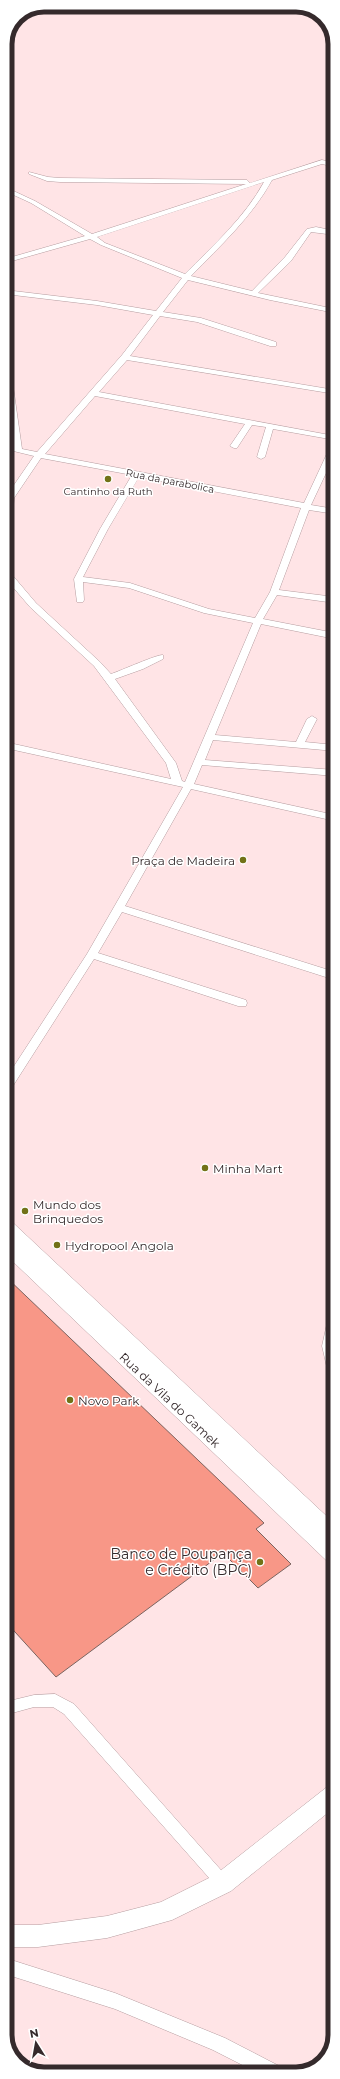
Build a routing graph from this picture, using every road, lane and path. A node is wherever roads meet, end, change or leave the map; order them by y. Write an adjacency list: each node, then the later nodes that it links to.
1 (328, 163): 3 (street)
2 (31, 173): 4 (street)
3 (270, 178): 4 (street); 9 (street)
4 (256, 182): 7 (street)
5 (12, 192): 7 (street)
6 (328, 232): 11 (street)
7 (90, 237): 8 (street); 9 (street)
8 (12, 260)
9 (186, 277): 11 (street); 13 (street)
10 (12, 293): 13 (street)
11 (253, 294): 12 (street)
12 (328, 310)
13 (159, 313): 14 (street); 15 (street)
14 (273, 344)
15 (125, 357): 16 (street); 17 (street)
16 (328, 391)
17 (93, 393): 19 (street); 25 (street)
18 (12, 419): 24 (street)
19 (249, 423): 20 (street); 22 (street)
20 (270, 426): 21 (street); 26 (street)
21 (328, 437)
22 (234, 446)
23 (12, 448): 24 (street, Rua da parabolica)
24 (18, 449): 25 (street, Rua da parabolica)
25 (38, 455): 28 (street, Rua da parabolica); 29 (street)
26 (261, 457)
27 (328, 460): 30 (street)
28 (137, 474): 30 (street, Rua da parabolica); 32 (street)
29 (12, 494)
30 (306, 507): 31 (street, Rua da parabolica); 34 (street)
31 (328, 511)
32 (78, 579): 36 (street); 37 (street)
33 (12, 580): 40 (street)
34 (274, 592): 35 (street); 37 (street)
35 (328, 599)
36 (80, 600)
37 (258, 621): 38 (street); 42 (street)
38 (328, 635)
39 (160, 657): 40 (street)
40 (109, 678): 48 (street)
41 (312, 718): 43 (street)
42 (210, 737): 43 (street); 46 (street)
43 (299, 745): 45 (street)
44 (12, 747): 48 (street)
45 (328, 747)
46 (199, 762): 47 (street); 49 (street)
47 (328, 772)
48 (177, 782): 49 (street)
49 (190, 785): 50 (street); 51 (street)
50 (328, 816)
51 (119, 908): 52 (street); 53 (street)
52 (92, 956): 54 (street); 55 (street)
53 (328, 974)
54 (242, 1003)
55 (12, 1078)
56 (12, 1233): 58 (main road, Rua da Vila do Gamek)
57 (12, 1250): 59 (main road, Rua da Vila do Gamek)
58 (328, 1529)
59 (328, 1549)
60 (12, 1707): 62 (street)
61 (328, 1800): 62 (main road)
62 (222, 1883): 63 (main road)
63 (12, 1936)
64 (12, 1968): 65 (street)
65 (263, 2067)

